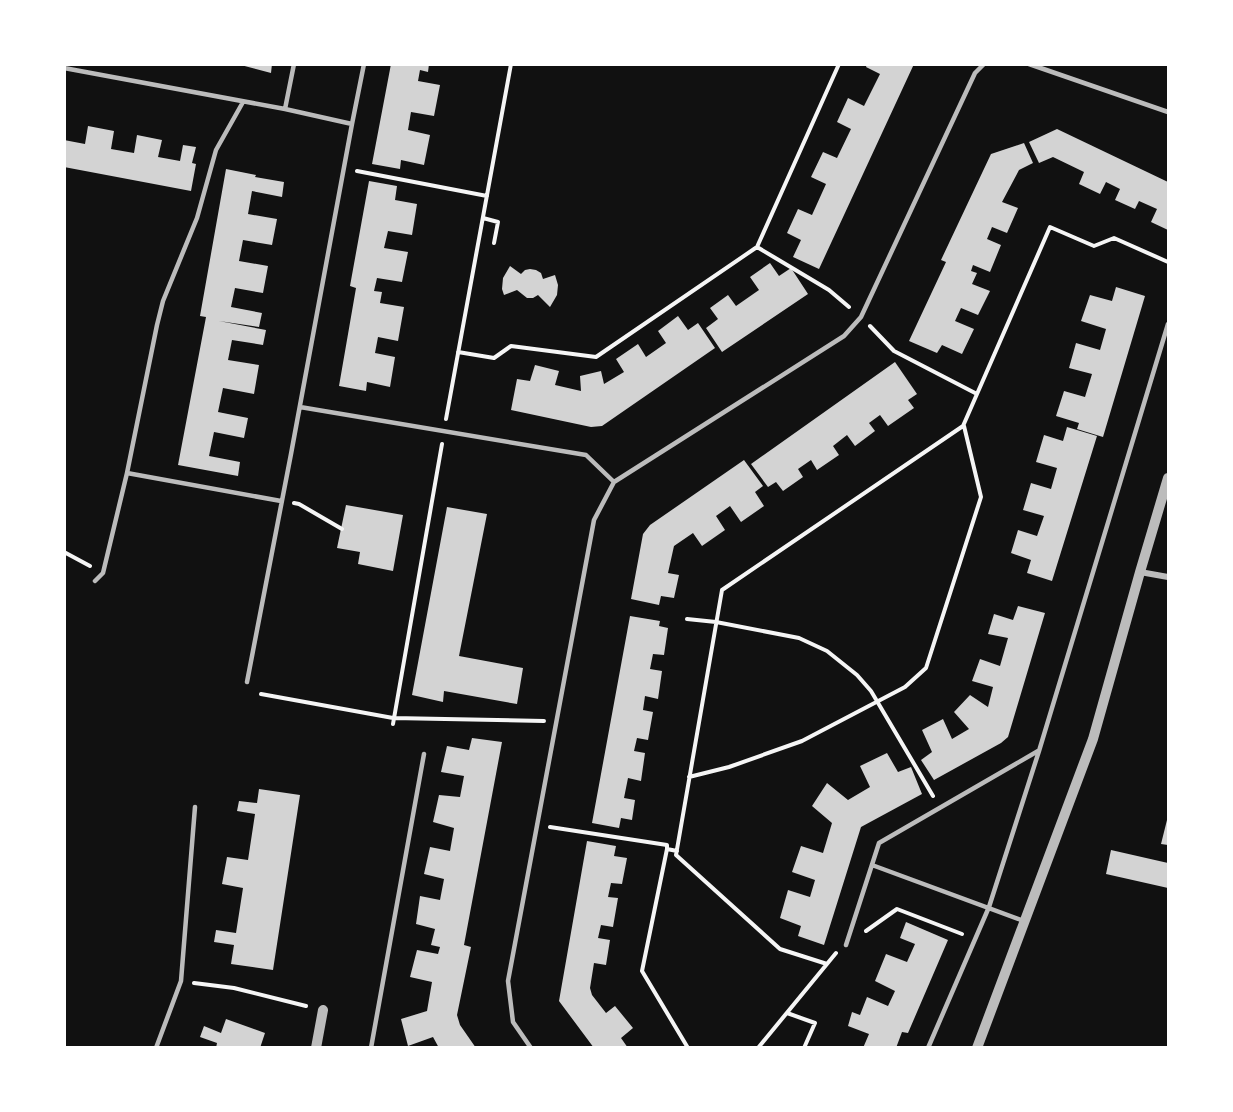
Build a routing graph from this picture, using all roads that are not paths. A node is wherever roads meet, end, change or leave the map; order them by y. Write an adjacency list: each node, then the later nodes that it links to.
1 (294, 64): 7 (lane)
2 (364, 64): 9 (lane)
3 (984, 64): 14 (lane)
4 (1029, 64): 8 (lane)
5 (64, 68): 6 (lane)
6 (243, 102): 7 (lane); 12 (lane)
7 (285, 109): 9 (lane)
8 (1168, 112)
9 (352, 124): 11 (lane)
10 (1168, 324): 20 (lane)
11 (300, 406): 14 (lane); 15 (lane)
12 (127, 473): 15 (lane); 18 (lane)
13 (1168, 478): 16 (street)
14 (614, 482): 31 (lane)
15 (281, 501): 19 (lane)
16 (1140, 572): 17 (street); 25 (street)
17 (1168, 577)
18 (96, 581)
19 (247, 682)
20 (1039, 751): 23 (lane); 24 (lane)
21 (424, 754): 30 (lane)
22 (195, 807): 28 (lane)
23 (872, 865): 24 (lane); 26 (lane)
24 (988, 907): 25 (lane); 32 (lane)
25 (1024, 921): 33 (street)
26 (846, 945)
27 (323, 1010): 29 (street)
28 (156, 1047)
29 (315, 1047)
30 (371, 1047)
31 (531, 1047)
32 (928, 1047)
33 (977, 1047)

